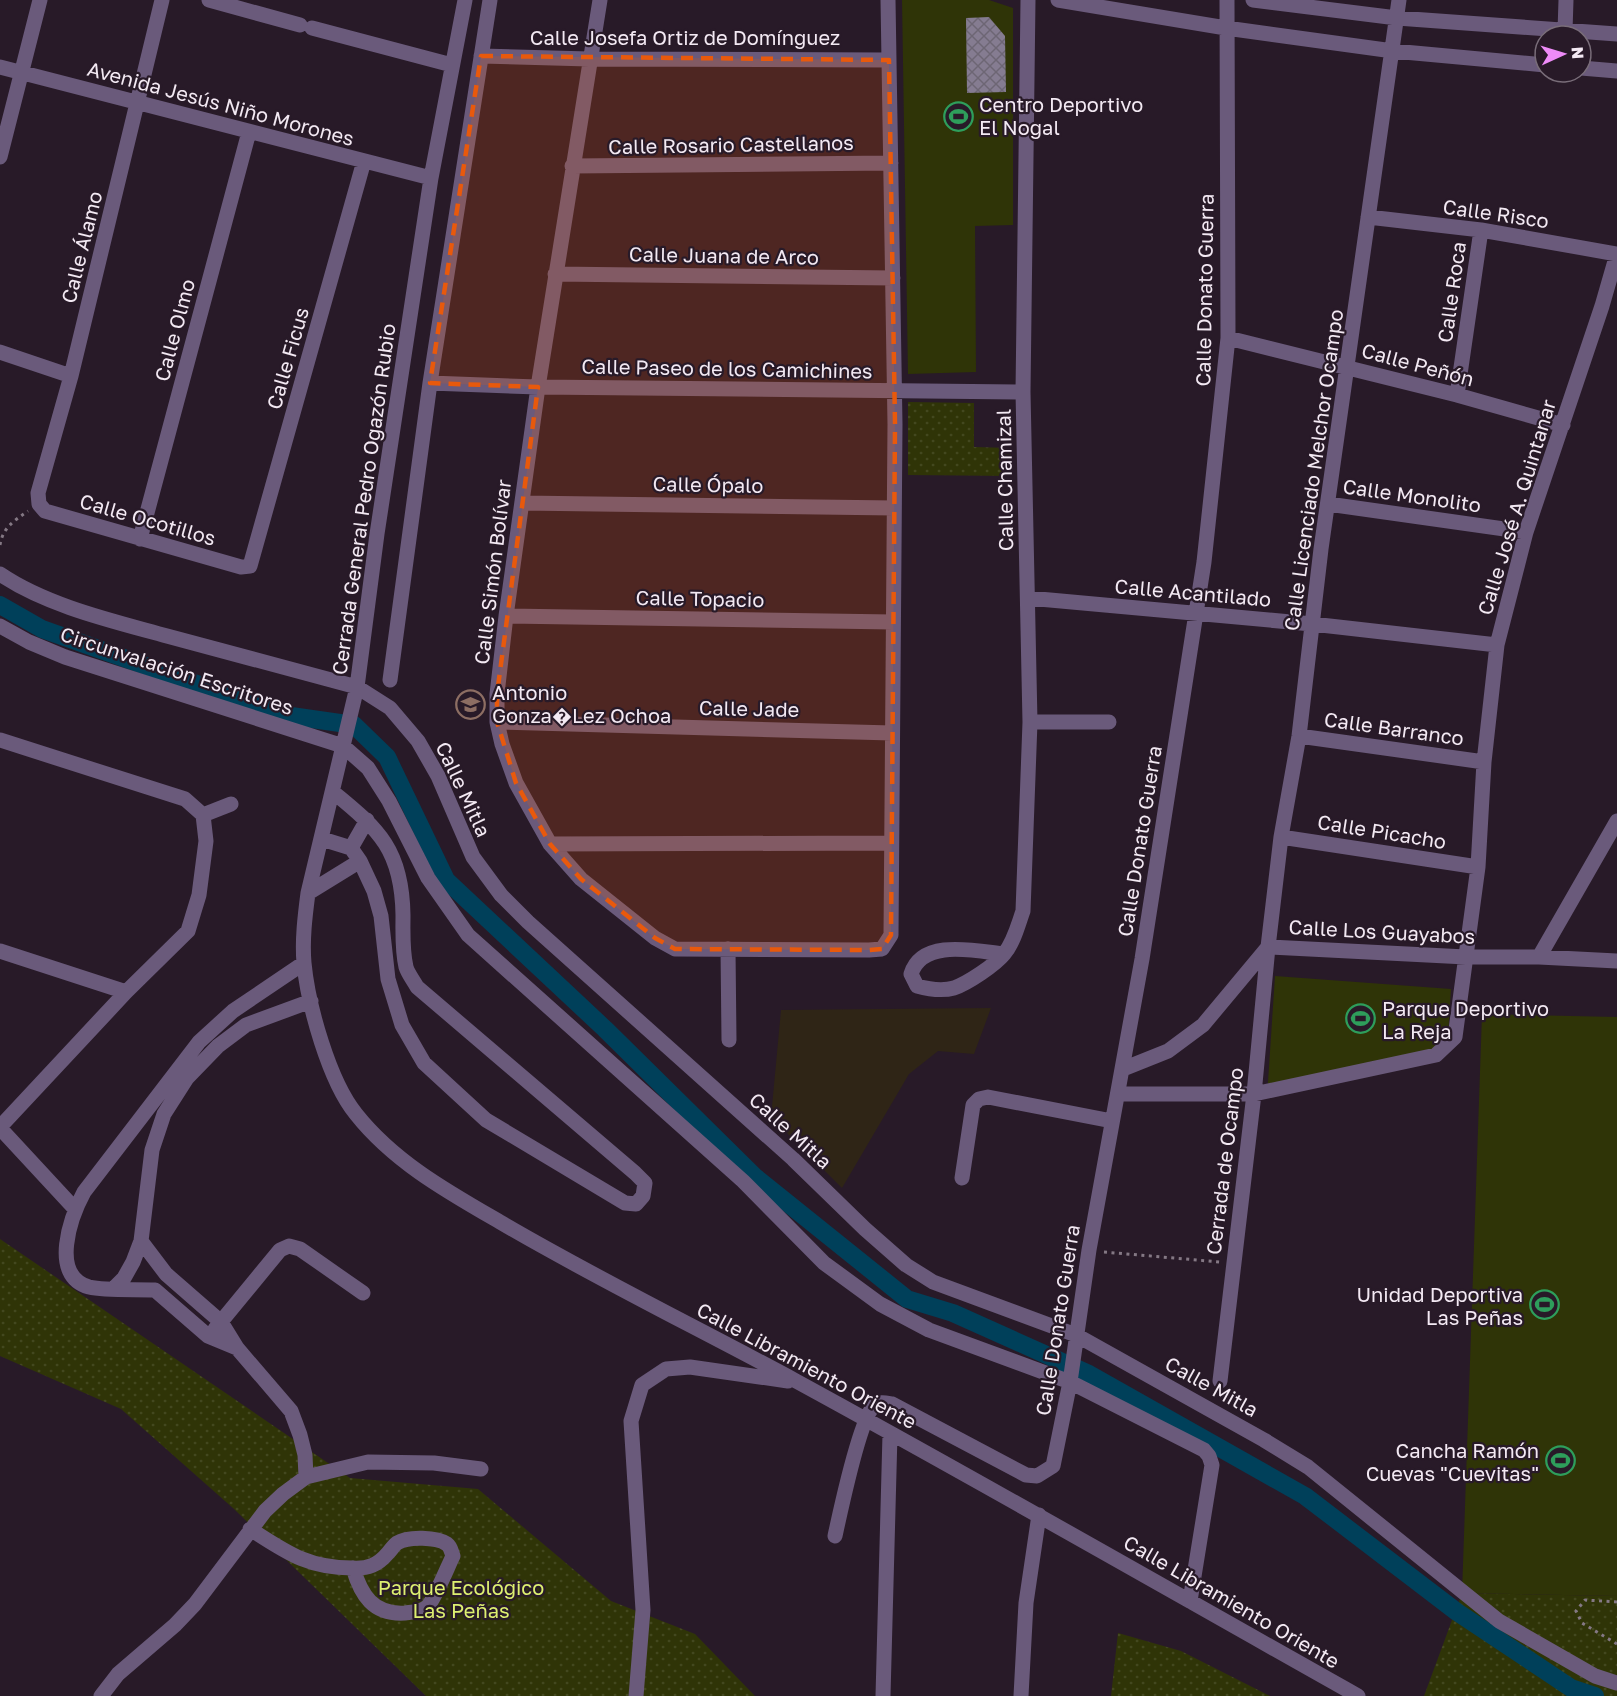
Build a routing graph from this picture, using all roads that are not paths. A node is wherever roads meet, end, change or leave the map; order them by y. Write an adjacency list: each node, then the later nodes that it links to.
1 (40, 0): 29 (street)
2 (162, 0): 30 (street, Calle Álamo)
3 (209, 0): 25 (street)
4 (465, 0): 25 (street, Cerrada General Pedro Ogazón Rubio)
5 (490, 0): 21 (street)
6 (600, 0): 22 (street, Calle Simón Bolívar)
7 (888, 0): 23 (street)
8 (1028, 0): 49 (street, Calle Chamizal)
9 (1058, 0): 16 (street)
10 (1227, 0): 16 (street, Calle Donato Guerra)
11 (1253, 0): 14 (street)
12 (1399, 0): 14 (street, Calle Licenciado Melchor Ocampo)
13 (1566, 0): 15 (street)
14 (1397, 18): 17 (street); 20 (street, Calle Licenciado Melchor Ocampo)
15 (1564, 24)
16 (1226, 28): 20 (street); 42 (street, Calle Donato Guerra)
17 (1533, 29)
18 (1593, 33): 19 (street)
19 (1617, 34)
20 (1393, 51): 24 (street); 37 (street, Calle Licenciado Melchor Ocampo)
21 (481, 56): 22 (street, Calle Josefa Ortiz de Domínguez); 46 (street)
22 (589, 59): 23 (street, Calle Josefa Ortiz de Domínguez); 35 (street, Calle Simón Bolívar)
23 (889, 60): 34 (street)
24 (1533, 64)
25 (452, 65): 36 (street, Cerrada General Pedro Ogazón Rubio)
26 (0, 67): 29 (street, Avenida Jesús Niño Morones)
27 (1593, 69): 28 (street)
28 (1617, 71)
29 (23, 73): 30 (street, Avenida Jesús Niño Morones); 32 (street)
30 (137, 103): 31 (street, Avenida Jesús Niño Morones); 45 (street, Calle Álamo)
31 (249, 132): 33 (street, Avenida Jesús Niño Morones); 57 (street, Calle Olmo)
32 (0, 157)
33 (364, 161): 36 (street, Avenida Jesús Niño Morones); 58 (street, Calle Ficus)
34 (891, 164): 35 (street, Calle Rosario Castellanos); 41 (street)
35 (572, 166): 40 (street, Calle Simón Bolívar)
36 (431, 178): 68 (street, Cerrada General Pedro Ogazón Rubio)
37 (1368, 217): 38 (street, Calle Risco); 44 (street, Calle Licenciado Melchor Ocampo)
38 (1481, 230): 39 (street, Calle Risco); 50 (street, Calle Roca)
39 (1617, 254): 51 (street, Calle José A. Quintanar)
40 (555, 274): 41 (street, Calle Juana de Arco); 47 (street, Calle Simón Bolívar)
41 (892, 278): 48 (street)
42 (1227, 338): 44 (street, Calle Peñón); 61 (street, Calle Donato Guerra)
43 (0, 352): 45 (street)
44 (1347, 367): 50 (street, Calle Peñón); 54 (street, Calle Licenciado Melchor Ocampo)
45 (71, 376): 53 (street, Calle Álamo)
46 (430, 383): 47 (street, Calle Paseo de los Camichines); 67 (street)
47 (538, 387): 48 (street, Calle Paseo de los Camichines); 52 (street, Calle Simón Bolívar)
48 (894, 392): 49 (street, Calle Paseo de los Camichines); 55 (street)
49 (1023, 392): 60 (street, Calle Chamizal)
50 (1457, 395): 51 (street, Calle Peñón)
51 (1563, 425): 56 (street, Calle José A. Quintanar)
52 (522, 502): 55 (street, Calle Ópalo); 62 (street, Calle Simón Bolívar)
53 (39, 504): 57 (street, Calle Ocotillos)
54 (1328, 504): 56 (street, Calle Monolito); 64 (street, Calle Licenciado Melchor Ocampo)
55 (894, 508): 63 (street)
56 (1526, 532): 66 (street, Calle José A. Quintanar)
57 (140, 539): 58 (street, Calle Ocotillos)
58 (250, 566)
59 (0, 574): 68 (street, Calle Mitla)
60 (1028, 598): 61 (street, Calle Acantilado); 70 (street, Calle Chamizal)
61 (1195, 613): 64 (street, Calle Acantilado); 101 (street, Calle Donato Guerra)
62 (506, 616): 63 (street, Calle Topacio); 69 (street, Calle Simón Bolívar)
63 (893, 622): 72 (street)
64 (1312, 624): 66 (street, Calle Acantilado); 73 (street, Calle Licenciado Melchor Ocampo)
65 (0, 626): 74 (street, Circunvalación Escritores)
66 (1497, 645): 76 (street, Calle José A. Quintanar)
67 (390, 680)
68 (356, 695): 74 (street, Cerrada General Pedro Ogazón Rubio); 115 (street, Calle Mitla)
69 (497, 722): 72 (street, Calle Jade); 85 (street, Calle Simón Bolívar)
70 (1030, 722): 71 (street); 93 (street, Calle Chamizal)
71 (1109, 722)
72 (892, 733): 84 (street)
73 (1299, 736): 76 (street, Calle Barranco); 82 (street, Calle Licenciado Melchor Ocampo)
74 (345, 739): 77 (street, Cerrada General Pedro Ogazón Rubio); 117 (street)
75 (0, 740): 79 (street)
76 (1484, 762): 88 (street, Calle José A. Quintanar)
77 (333, 792): 80 (street); 83 (street, Cerrada General Pedro Ogazón Rubio)
78 (231, 804): 79 (street)
79 (203, 815): 98 (street)
80 (367, 820): 86 (street); 87 (street)
81 (1617, 821): 95 (street)
82 (1281, 837): 88 (street, Calle Picacho); 90 (street, Calle Licenciado Melchor Ocampo)
83 (322, 839): 86 (street); 89 (street, Cerrada General Pedro Ogazón Rubio)
84 (891, 843): 85 (street); 91 (street, Calle Simón Bolívar)
85 (550, 844): 91 (street, Calle Simón Bolívar)
86 (351, 848): 87 (street)
87 (360, 861): 89 (street)
88 (1478, 867): 94 (street, Calle José A. Quintanar)
89 (308, 893): 97 (street, Cerrada General Pedro Ogazón Rubio)
90 (1268, 946): 94 (street, Calle Los Guayabos); 101 (street, Calle Los Guayabos); 103 (street, Cerrada de Ocampo)
91 (728, 949): 100 (street)
92 (0, 951): 98 (street)
93 (1004, 954): 93 (street, Calle Chamizal)
94 (1466, 957): 95 (street, Calle Los Guayabos); 103 (street, Calle José A. Quintanar)
95 (1539, 957): 96 (street, Calle Los Guayabos)
96 (1617, 961)
97 (304, 963): 99 (street, Cerrada General Pedro Ogazón Rubio); 107 (street)
98 (126, 992): 105 (street)
99 (310, 1001): 108 (street); 119 (street, Calle Libramiento Oriente)
100 (729, 1040)
101 (1123, 1069): 102 (street, Calle Donato Guerra)
102 (1118, 1094): 103 (street, Calle José A. Quintanar); 104 (street, Calle Donato Guerra)
103 (1254, 1094): 118 (street, Cerrada de Ocampo)
104 (1112, 1121): 106 (street); 115 (street, Calle Donato Guerra)
105 (0, 1127): 107 (street)
106 (962, 1178)
107 (75, 1209): 110 (street)
108 (141, 1241): 109 (street); 110 (street)
109 (166, 1274): 111 (street); 113 (street)
110 (114, 1288): 111 (street)
111 (155, 1290): 114 (street)
112 (363, 1293): 113 (street)
113 (221, 1322): 114 (street); 116 (street)
114 (208, 1336): 116 (street)
115 (1075, 1341): 117 (street, Calle Donato Guerra); 129 (street, Calle Mitla)
116 (237, 1348): 123 (street)
117 (1070, 1375): 120 (street, Calle Donato Guerra); 128 (street)
118 (1220, 1381)
119 (797, 1382): 120 (street, Calle Libramiento Oriente); 131 (street)
120 (865, 1421): 121 (street, Calle Libramiento Oriente); 126 (street)
121 (890, 1434): 124 (street, Calle Libramiento Oriente); 132 (street)
122 (481, 1469): 123 (street)
123 (306, 1477): 125 (street)
124 (1039, 1515): 128 (street, Calle Libramiento Oriente); 133 (street)
125 (250, 1529): 127 (street); 130 (street)
126 (835, 1536)
127 (353, 1568): 127 (street)
128 (1190, 1601): 134 (street, Calle Libramiento Oriente)
129 (1617, 1683)
130 (101, 1696)
131 (636, 1696)
132 (883, 1696)
133 (1021, 1696)
134 (1358, 1696)

